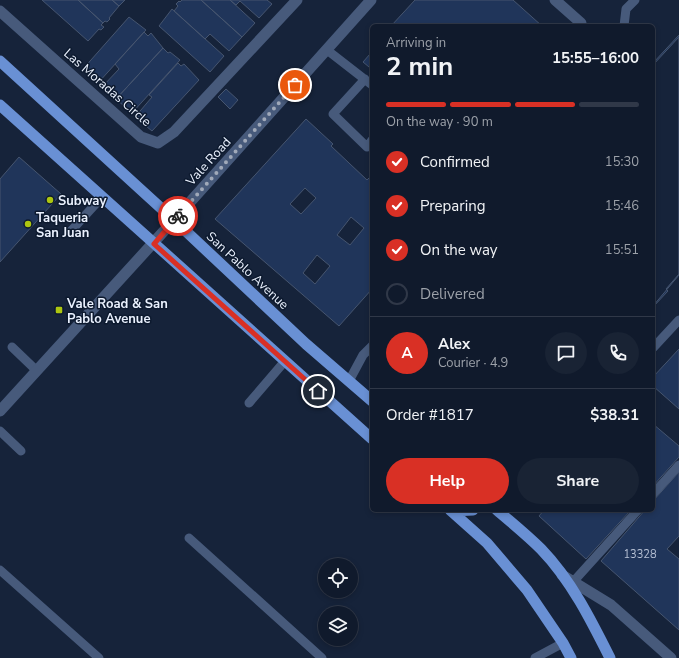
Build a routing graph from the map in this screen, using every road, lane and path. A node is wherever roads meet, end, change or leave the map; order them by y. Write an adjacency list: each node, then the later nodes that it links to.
1 (297, 0): 5 (street, Las Moradas Circle)
2 (555, 0): 6 (street)
3 (635, 0): 7 (lane)
4 (364, 2): 8 (street, Vale Road)
5 (0, 10)
6 (581, 23)
7 (624, 24)
8 (327, 50): 10 (lane); 14 (street, Vale Road)
9 (0, 61): 14 (main road, San Pablo Avenue)
10 (368, 82): 12 (lane)
11 (0, 105): 13 (main road)
12 (370, 142)
13 (102, 197): 15 (lane); 16 (main road)
14 (174, 220): 16 (street, Vale Road); 23 (main road, San Pablo Avenue)
15 (70, 232)
16 (154, 244): 21 (main road); 22 (street, Vale Road)
17 (679, 320): 18 (lane)
18 (655, 346)
19 (12, 347): 22 (lane)
20 (370, 348): 23 (lane)
21 (285, 361): 25 (lane); 28 (main road)
22 (37, 371): 26 (street, Vale Road)
23 (349, 382): 24 (main road, San Pablo Avenue)
24 (370, 399)
25 (249, 403)
26 (0, 411)
27 (0, 431): 29 (lane)
28 (370, 437)
29 (21, 451)
30 (679, 465): 31 (lane)
31 (655, 492)
32 (452, 512): 39 (main road)
33 (499, 512): 37 (main road)
34 (636, 512): 38 (lane)
35 (189, 538): 41 (lane)
36 (0, 570): 40 (lane)
37 (561, 574): 38 (street); 44 (main road)
38 (573, 582): 45 (street)
39 (563, 643): 42 (lane); 43 (main road)
40 (99, 658)
41 (322, 658)
42 (535, 658)
43 (571, 658)
44 (610, 658)
45 (671, 658)

